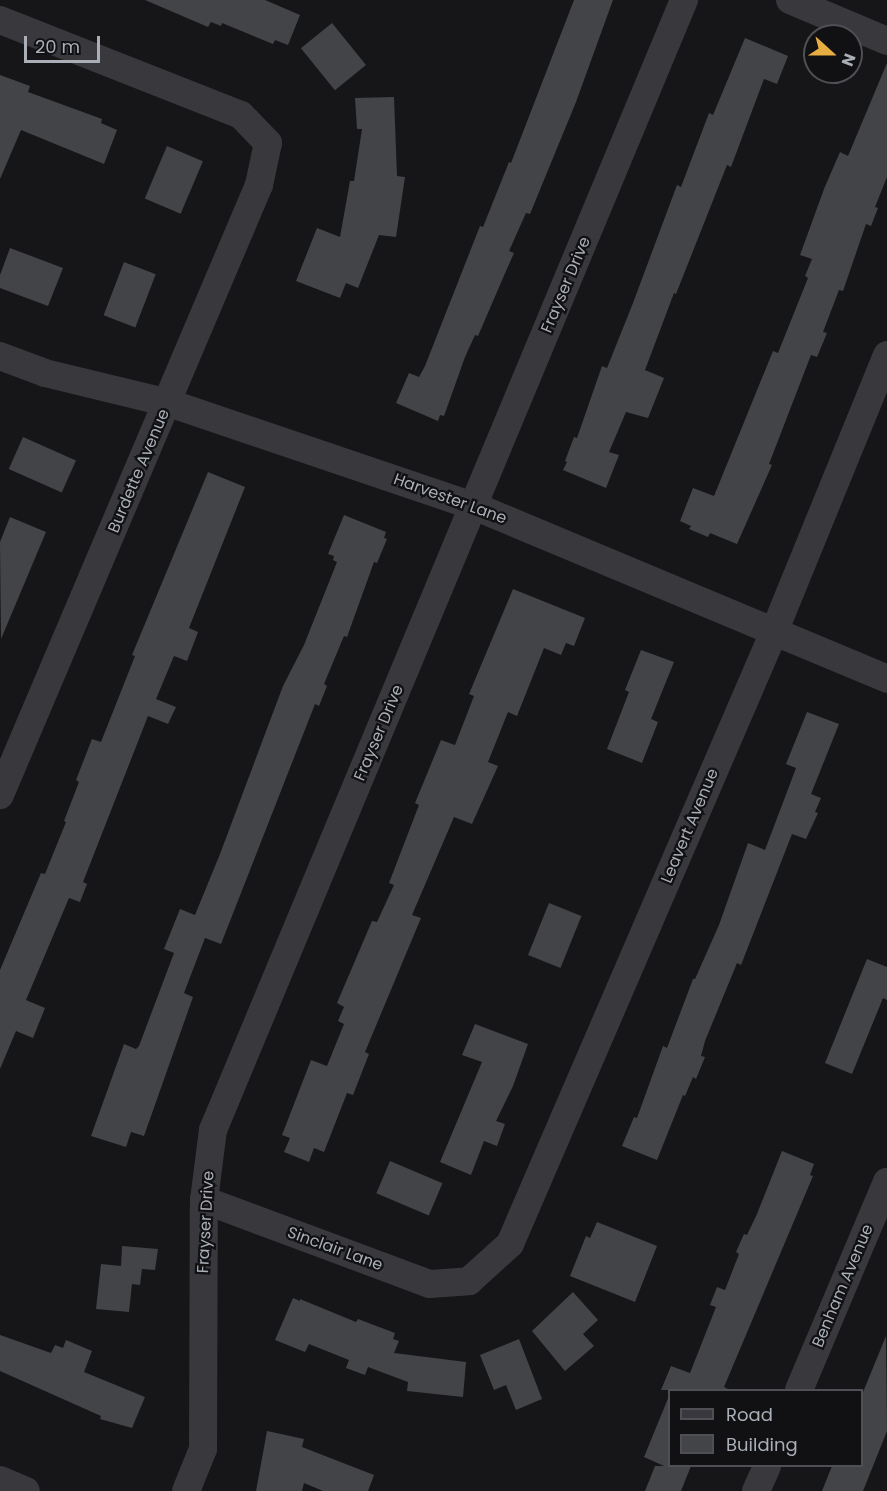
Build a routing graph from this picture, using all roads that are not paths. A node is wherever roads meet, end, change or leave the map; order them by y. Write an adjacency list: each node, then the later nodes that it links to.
1 (684, 0): 8 (street, Frayser Drive)
2 (790, 0): 4 (street)
3 (0, 20): 7 (street, Burdette Avenue)
4 (887, 41)
5 (887, 355): 9 (street, Leavert Avenue)
6 (0, 356): 7 (street, Harvester Lane)
7 (169, 403): 8 (street, Harvester Lane); 11 (street, Burdette Avenue)
8 (474, 506): 9 (street, Harvester Lane); 13 (street, Frayser Drive)
9 (774, 632): 10 (street, Harvester Lane); 14 (street, Leavert Avenue)
10 (887, 679)
11 (0, 795)
12 (887, 1182): 15 (street, Benham Avenue)
13 (204, 1200): 14 (street, Sinclair Lane); 19 (street, Frayser Drive)
14 (469, 1281)
15 (799, 1389)
16 (767, 1467): 20 (street)
17 (0, 1480): 18 (street)
18 (26, 1491)
19 (186, 1491)
20 (756, 1491)

